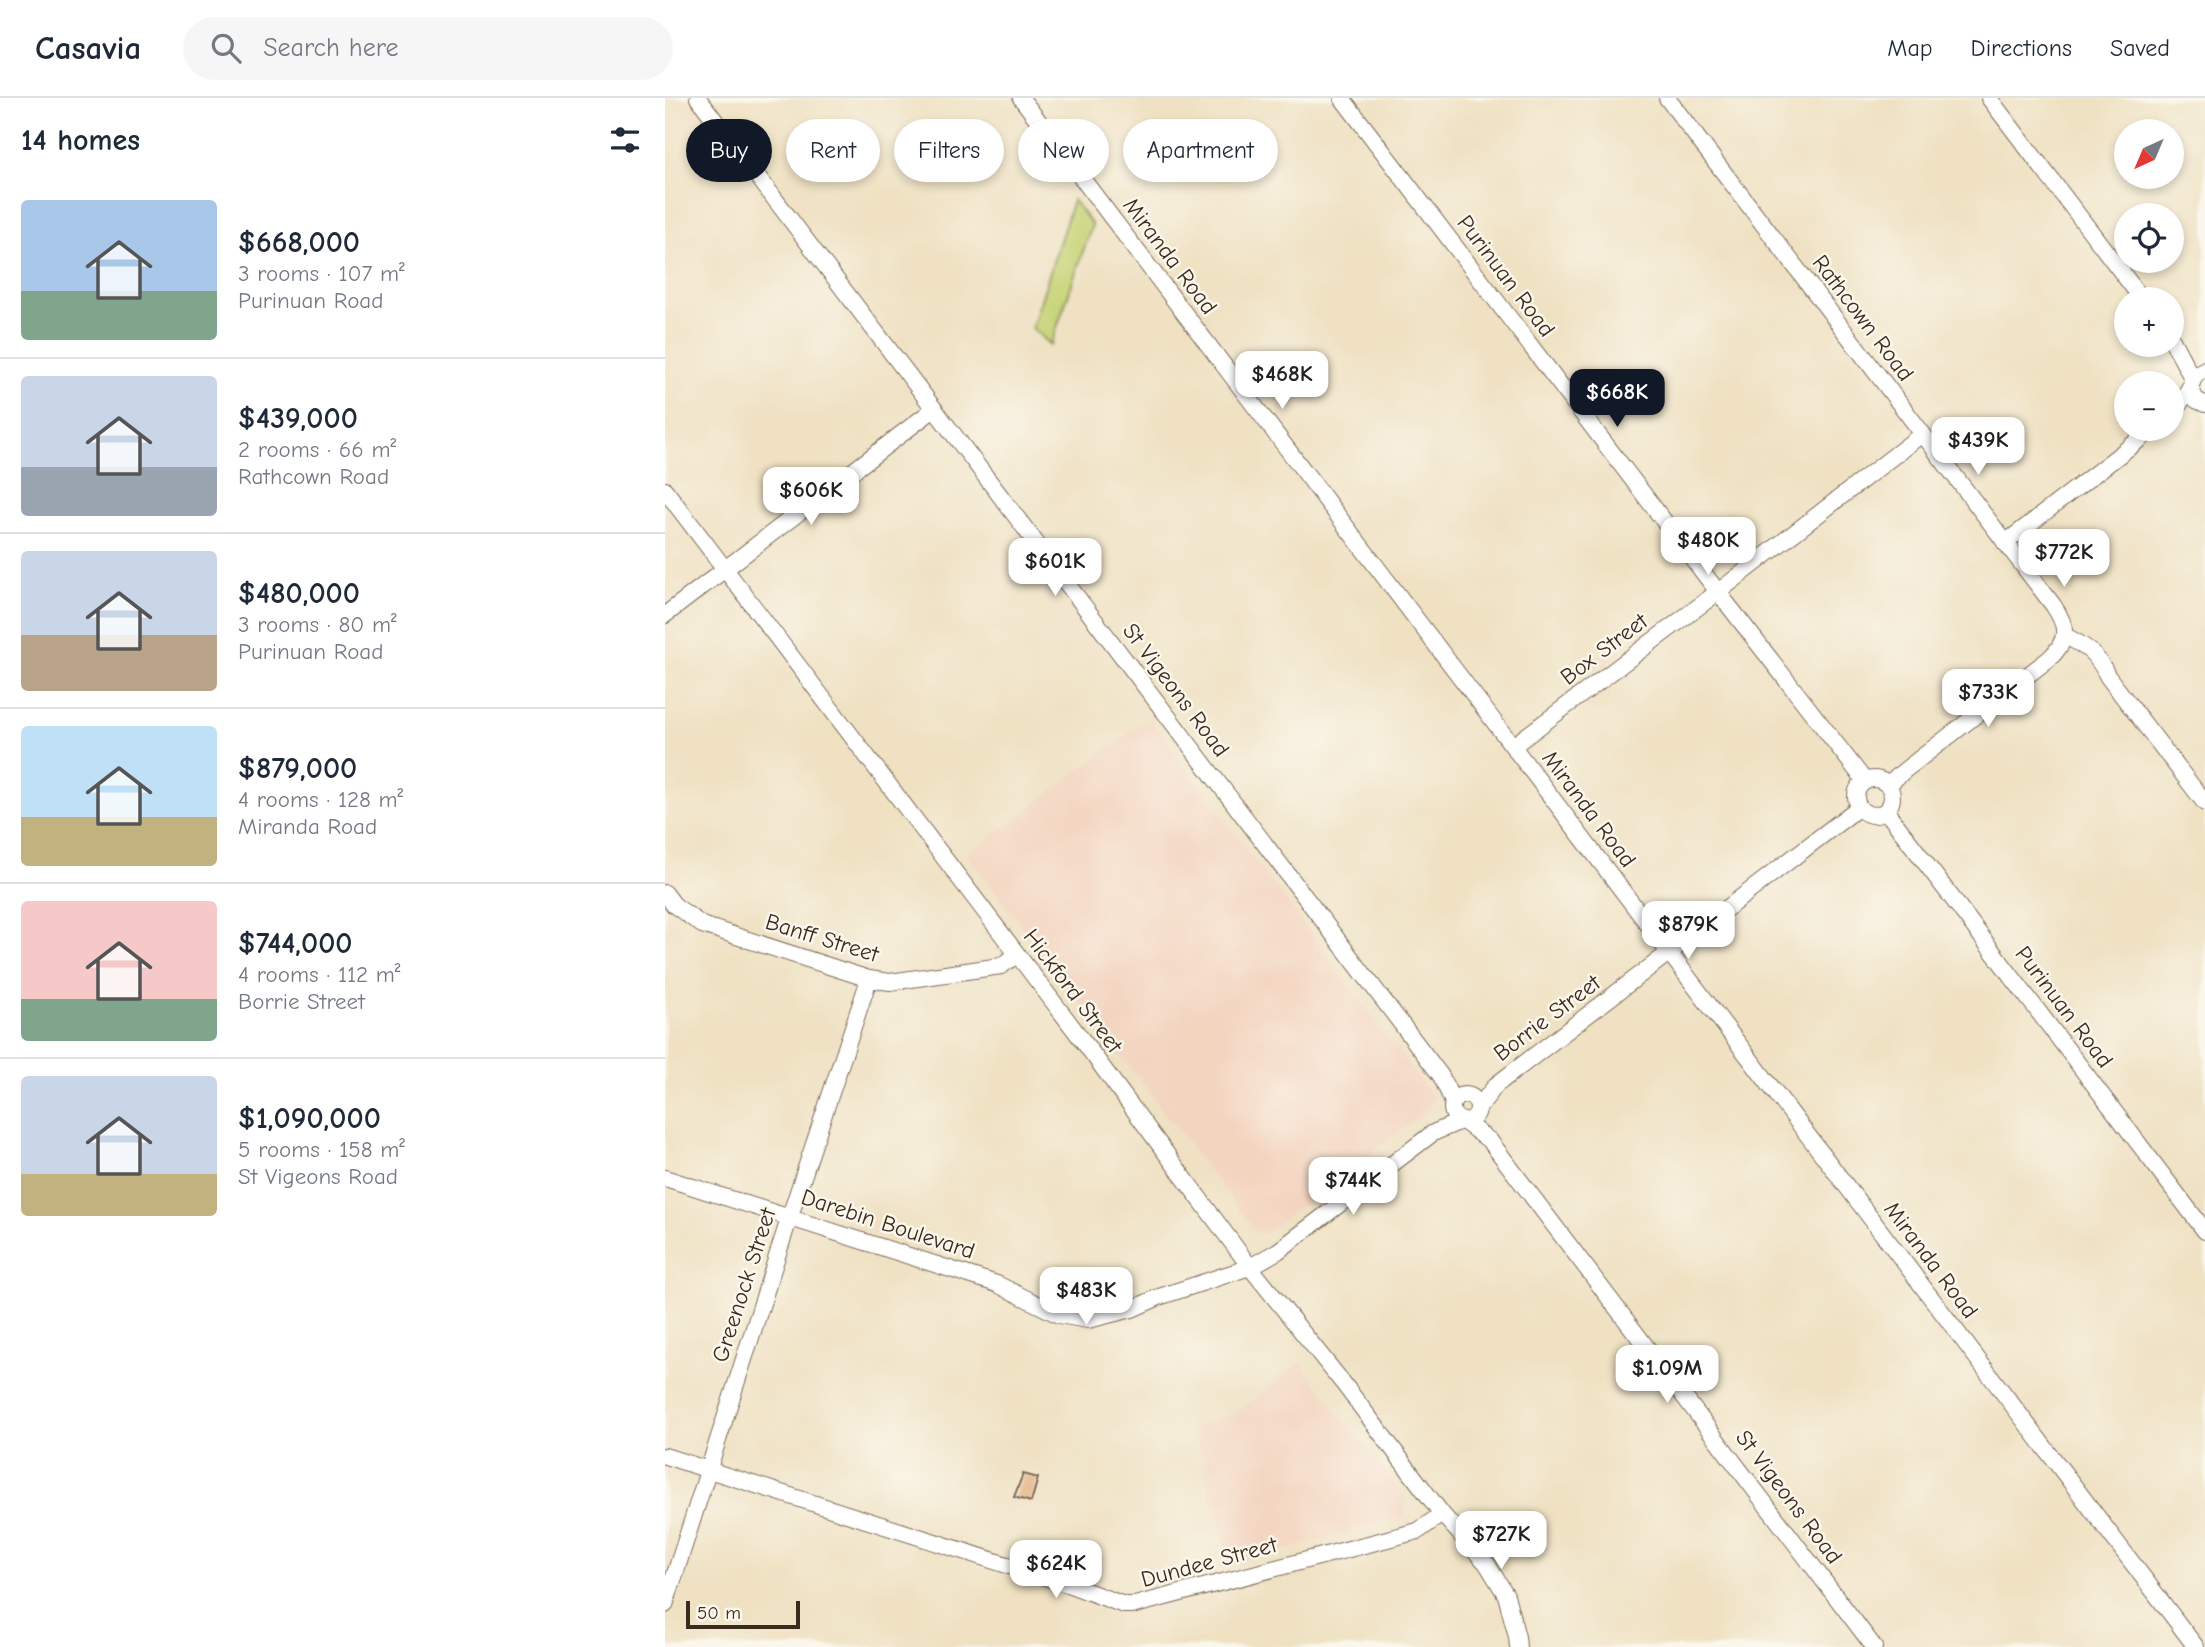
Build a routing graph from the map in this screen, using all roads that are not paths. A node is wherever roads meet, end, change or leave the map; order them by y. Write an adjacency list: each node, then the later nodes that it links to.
1 (698, 98): 11 (street, St Vigeons Road)
2 (1021, 98): 21 (street, Miranda Road)
3 (1342, 98): 18 (street, Purinuan Road)
4 (1667, 98): 13 (street, Rathcown Road)
5 (1989, 98): 6 (street)
6 (2132, 287)
7 (2184, 357): 8 (street)
8 (2198, 376): 9 (street); 10 (street)
9 (2184, 397)
10 (2203, 403): 12 (street)
11 (934, 409): 17 (street); 31 (street, St Vigeons Road)
12 (2184, 410)
13 (1922, 434): 16 (street, Rathcown Road); 18 (street, Box Street)
14 (2137, 441): 16 (street)
15 (665, 490): 17 (street, Hickford Street)
16 (2005, 542): 20 (street, Rathcown Road)
17 (726, 570): 19 (street); 29 (street, Hickford Street)
18 (1718, 592): 21 (street, Box Street); 22 (street, Purinuan Road)
19 (665, 615)
20 (2063, 642): 23 (street); 24 (street)
21 (1513, 746): 28 (street, Miranda Road)
22 (1865, 781): 23 (street); 25 (street)
23 (1888, 785): 26 (street)
24 (2205, 803)
25 (1858, 808): 26 (street); 28 (street, Borrie Street)
26 (1886, 811): 34 (street, Purinuan Road)
27 (665, 893): 30 (street, Banff Street)
28 (1668, 953): 31 (street, Borrie Street); 42 (street, Miranda Road)
29 (1016, 955): 30 (street, Banff Street); 35 (street, Hickford Street)
30 (869, 979): 33 (street, Greenock Street)
31 (1465, 1108): 35 (street, Borrie Street); 41 (street, St Vigeons Road)
32 (665, 1178): 33 (street, Darebin Boulevard)
33 (790, 1216): 35 (street, Darebin Boulevard); 37 (street, Greenock Street)
34 (2205, 1231)
35 (1250, 1267): 38 (street, Hickford Street)
36 (665, 1456): 37 (street, Dundee Street)
37 (709, 1470): 38 (street, Dundee Street); 39 (street, Greenock Street)
38 (1444, 1516): 40 (street, Hickford Street)
39 (665, 1605)
40 (1515, 1647)
41 (1874, 1647)
42 (2196, 1647)

